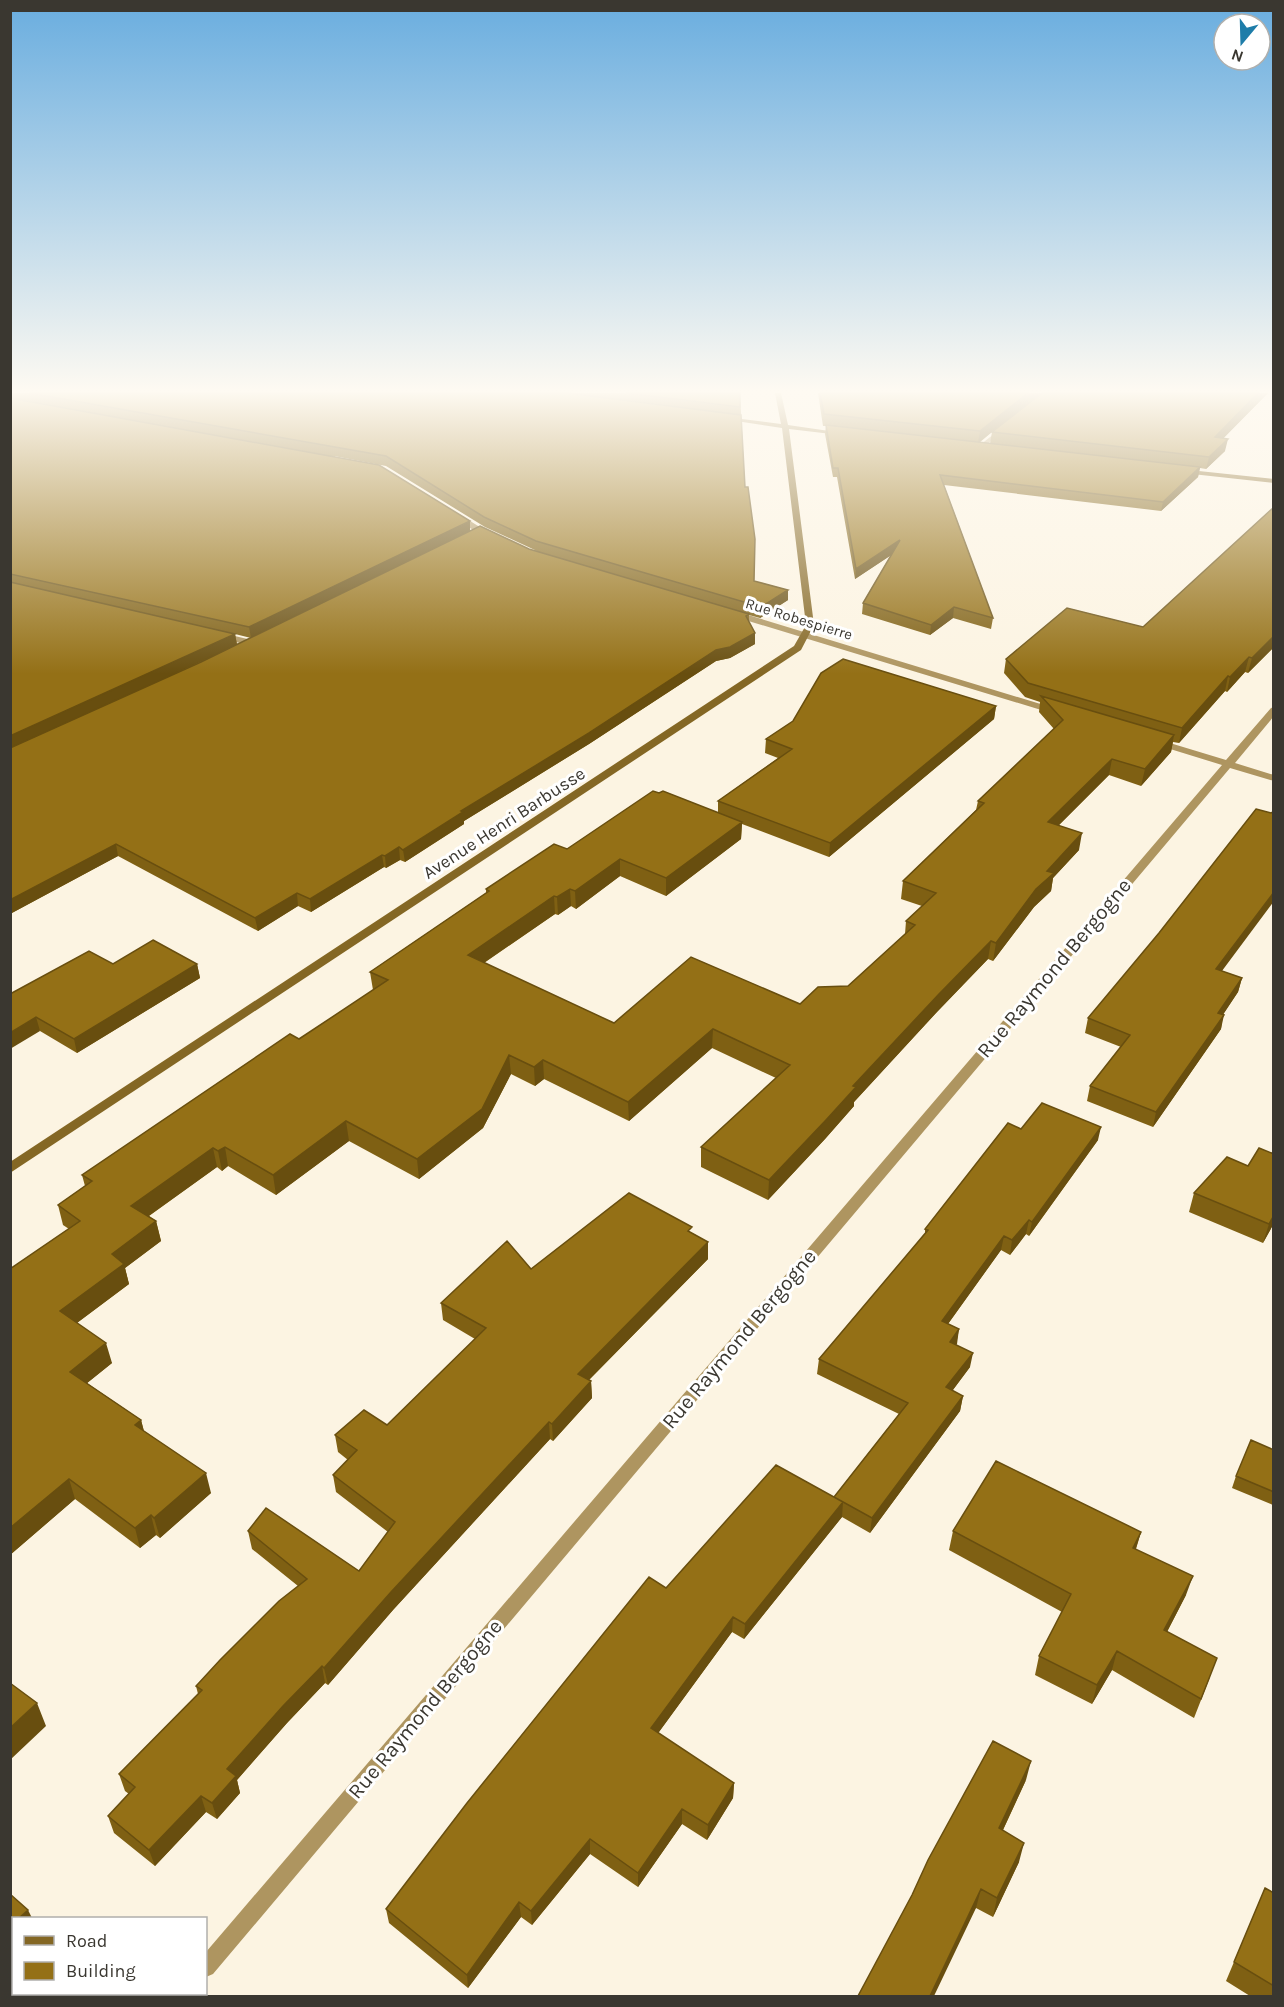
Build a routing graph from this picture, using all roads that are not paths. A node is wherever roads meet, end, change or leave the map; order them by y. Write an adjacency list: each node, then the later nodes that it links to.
1 (792, 487): 8 (street)
2 (451, 513): 3 (street)
3 (481, 531): 4 (street); 5 (street)
4 (470, 536)
5 (502, 541)
6 (728, 613): 8 (street, Rue Robespierre)
7 (218, 635): 10 (street)
8 (804, 635): 13 (street, Rue Robespierre); 17 (street, Avenue Henri Barbusse)
9 (263, 638): 10 (street)
10 (253, 643): 11 (street)
11 (242, 648)
12 (1274, 710): 15 (street, Rue Raymond Bergogne)
13 (1069, 716)
14 (1148, 740): 15 (street)
15 (1228, 764): 16 (street); 18 (street, Rue Raymond Bergogne)
16 (1274, 778)
17 (10, 1168)
18 (207, 1966)

